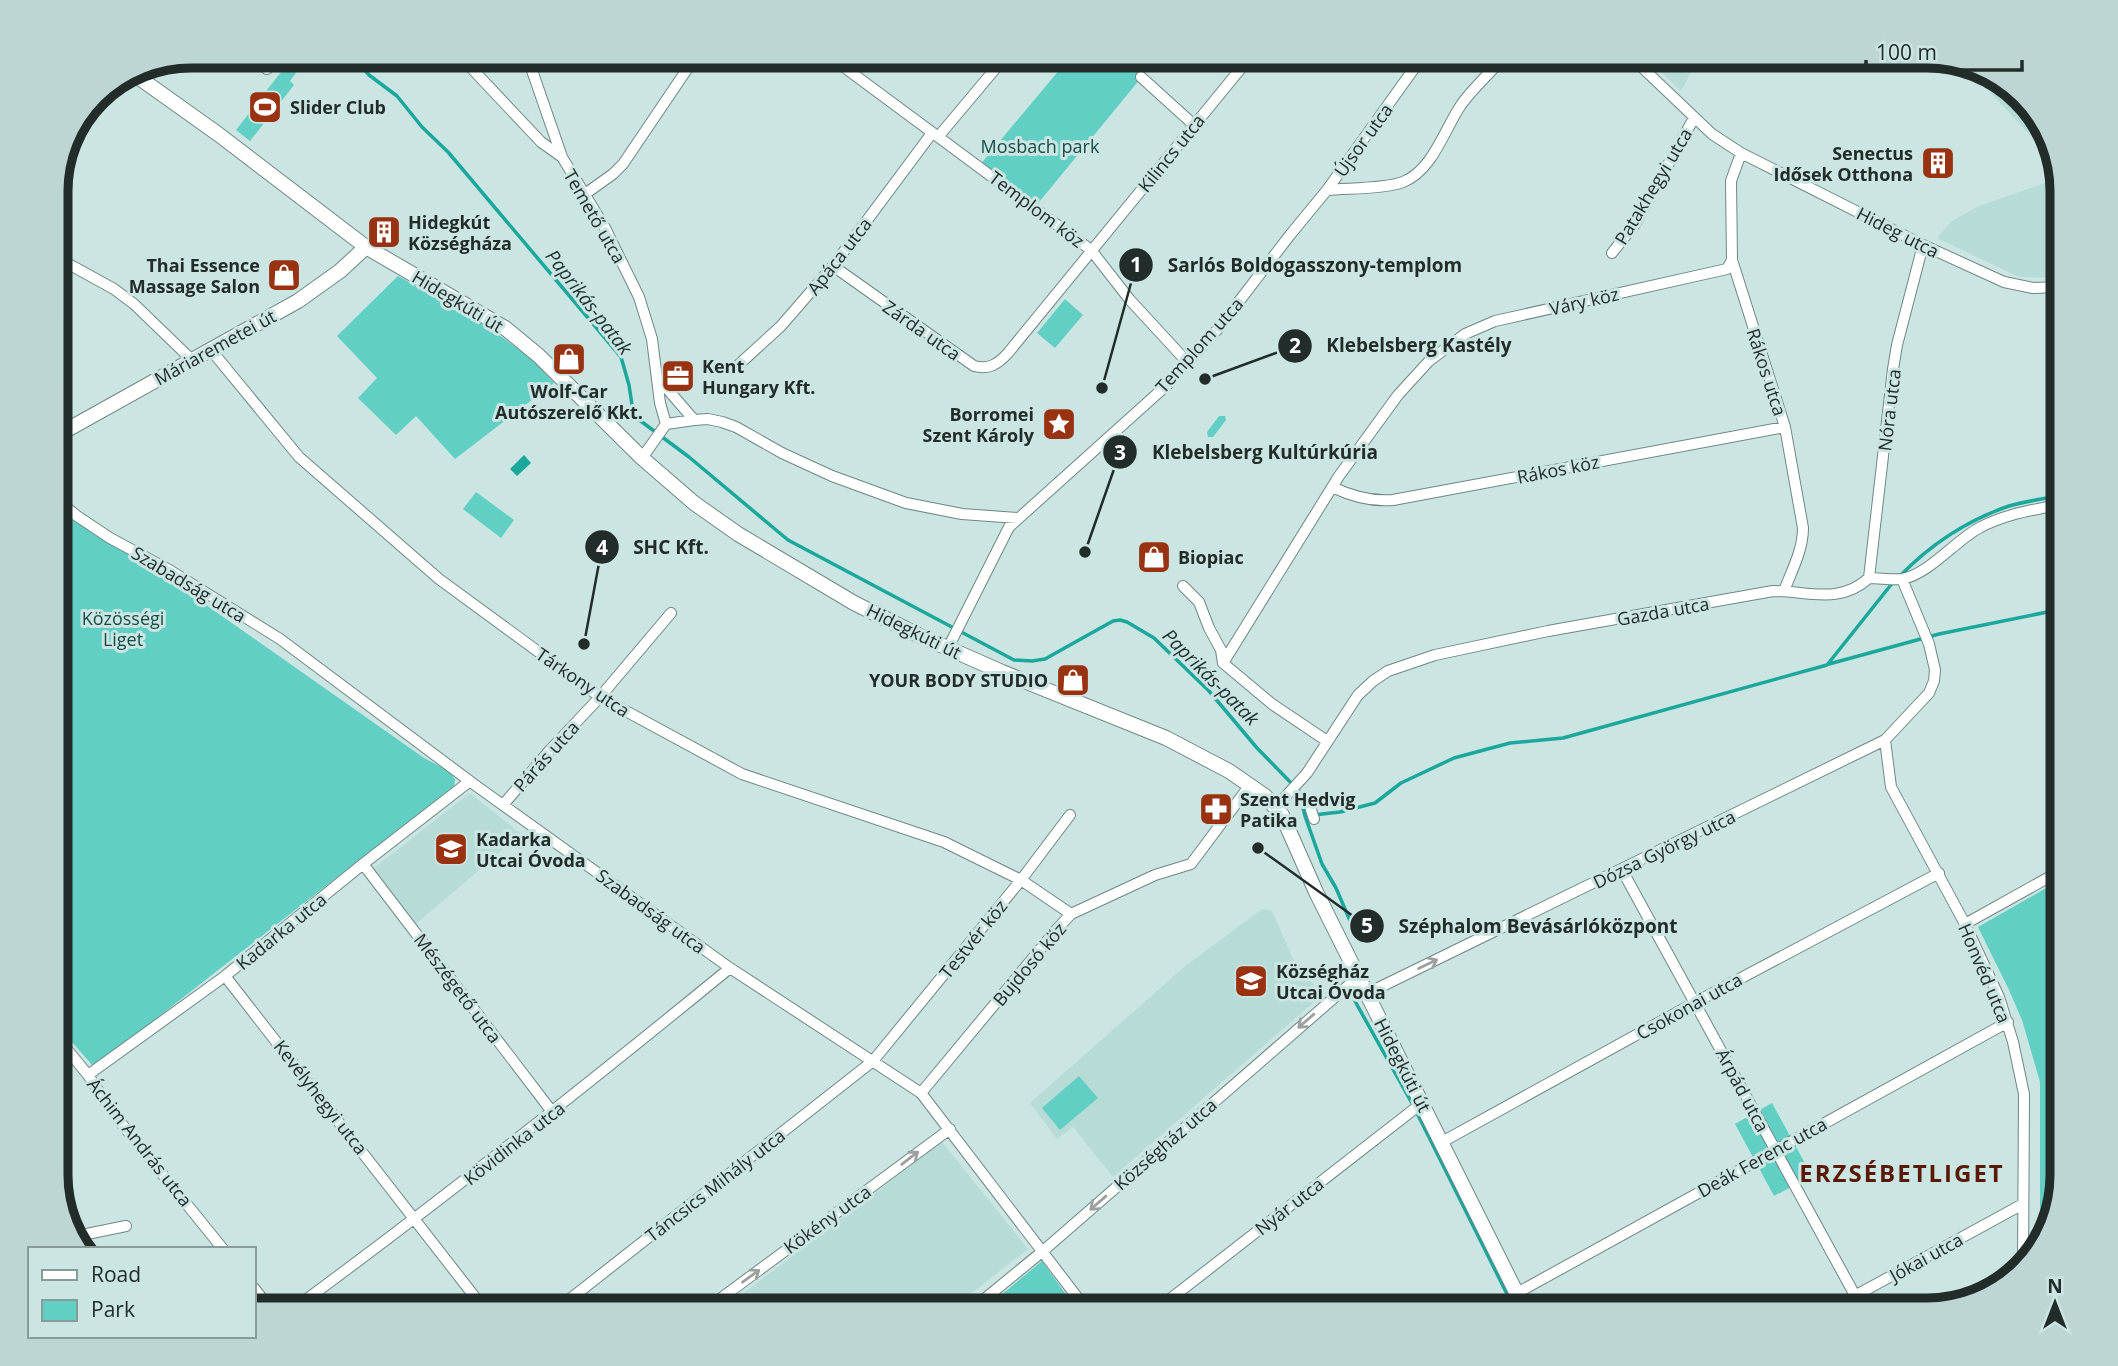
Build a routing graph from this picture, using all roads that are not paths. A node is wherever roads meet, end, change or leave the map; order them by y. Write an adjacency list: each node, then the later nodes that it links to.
1 (1241, 68): 13 (street, Kilincs utca)
2 (1414, 68): 17 (street, Újsor utca)
3 (1494, 68): 17 (street)
4 (1643, 68): 12 (street, Patakhegyi utca)
5 (472, 69): 16 (street)
6 (531, 69): 16 (street, Temető utca)
7 (687, 69): 18 (street)
8 (846, 69): 14 (street, Templom köz)
9 (995, 69): 14 (street, Apáca utca)
10 (1141, 78): 13 (street)
11 (141, 79): 20 (main road, Hidegkúti út)
12 (1694, 118): 15 (street, Patakhegyi utca); 22 (street, Patakhegyi utca)
13 (1194, 125): 21 (street, Kilincs utca)
14 (935, 135): 21 (street, Templom köz); 25 (street, Apáca utca)
15 (1741, 153): 19 (street, Hideg utca); 23 (street, Rákos utca)
16 (562, 157): 18 (street, Temető utca)
17 (1327, 191): 29 (street, Templom utca)
18 (585, 194): 31 (street, Temető utca)
19 (1923, 245): 26 (street, Hideg utca); 41 (street, Nóra utca)
20 (366, 247): 27 (main road, Máriaremetei út); 36 (main road, Hidegkúti út)
21 (1091, 250): 25 (street, Zárda utca); 29 (street, Templom köz)
22 (1612, 253)
23 (1732, 260): 34 (street, Rákos utca); 37 (street, Váry köz)
24 (69, 264): 28 (street)
25 (832, 266): 30 (street, Apáca utca)
26 (2050, 287)
27 (211, 350): 28 (main road, Máriaremetei út); 48 (street, Tárkony utca)
28 (192, 360): 35 (main road, Máriaremetei út)
29 (1188, 363): 40 (street, Templom utca)
30 (734, 369)
31 (657, 377): 32 (street); 33 (street, Temető utca)
32 (694, 420): 33 (street); 40 (street)
33 (664, 427): 36 (street)
34 (1784, 427): 37 (street, Rákos köz); 44 (street, Rákos utca)
35 (69, 429)
36 (642, 458): 46 (main road, Hidegkúti út)
37 (1332, 487): 47 (street, Váry köz)
38 (2050, 507): 42 (street, Gazda utca)
39 (69, 510): 51 (street, Szabadság utca)
40 (1017, 518): 46 (street, Templom utca)
41 (1869, 578): 42 (street, Gazda utca); 44 (street, Gazda utca)
42 (1897, 578): 49 (street)
43 (1183, 586): 47 (street)
44 (1784, 591): 50 (street, Gazda utca)
45 (671, 613): 48 (street, Párás utca)
46 (950, 644): 52 (main road, Hidegkúti út)
47 (1223, 663): 50 (street)
48 (600, 697): 53 (street, Párás utca); 60 (street, Tárkony utca)
49 (1885, 740): 57 (street, Dózsa György utca); 58 (street, Honvéd utca)
50 (1327, 741): 54 (street, Gazda utca)
51 (470, 781): 53 (street, Szabadság utca); 56 (street, Kadarka utca)
52 (1250, 785): 54 (main road, Hidegkúti út); 61 (street, Bujdosó köz)
53 (503, 805): 63 (street, Szabadság utca)
54 (1276, 807): 65 (main road, Hidegkúti út)
55 (1070, 815): 60 (street, Testvér köz)
56 (363, 864): 64 (street, Kadarka utca); 74 (street, Mészégető utca)
57 (1622, 870): 66 (street, Dózsa György utca, one-way to 57); 67 (street, Árpád utca)
58 (1939, 873): 62 (street, Honvéd utca); 67 (street, Csokonai utca)
59 (2050, 877): 62 (street)
60 (1021, 880): 61 (street, Tárkony utca); 70 (street, Testvér köz)
61 (1071, 914): 72 (street, Bujdosó köz)
62 (1965, 924): 68 (street, Honvéd utca)
63 (730, 968): 70 (street, Szabadság utca); 74 (street, Kövidinka utca)
64 (225, 976): 71 (street, Kadarka utca); 79 (street, Kevélyhegyi utca)
65 (1358, 977): 66 (main road, Hidegkúti út); 83 (street, Községház utca, one-way to 83)
66 (1366, 993): 73 (main road, Hidegkúti út)
67 (1696, 1002): 76 (street, Csokonai utca); 77 (street, Árpád utca)
68 (2008, 1022): 77 (street, Deák Ferenc utca); 78 (street, Honvéd utca)
69 (69, 1052): 71 (street, Áchim András utca)
70 (873, 1061): 72 (street, Szabadság utca); 88 (street, Táncsics Mihály utca)
71 (88, 1075): 82 (street, Áchim András utca)
72 (921, 1093): 75 (street, Szabadság utca)
73 (1417, 1106): 76 (main road, Hidegkúti út); 92 (street, Nyár utca)
74 (553, 1113): 79 (street, Kövidinka utca)
75 (950, 1129): 83 (street, Szabadság utca); 89 (street, Kökény utca, one-way to 75)
76 (1442, 1142): 93 (main road, Hidegkúti út)
77 (1775, 1150): 85 (street, Árpád utca); 94 (street, Deák Ferenc utca)
78 (2023, 1204): 84 (street, Honvéd utca); 85 (street, Jókai utca)
79 (416, 1219): 86 (street, Kövidinka utca); 87 (street, Kevélyhegyi utca)
80 (126, 1226): 81 (street)
81 (84, 1235)
82 (221, 1247)
83 (1043, 1251): 90 (street, Községház utca); 91 (street, Szabadság utca)
84 (2023, 1251)
85 (1856, 1296): 95 (street, Jókai utca)
86 (308, 1298)
87 (476, 1298)
88 (571, 1298)
89 (725, 1298)
90 (986, 1298)
91 (1078, 1298)
92 (1171, 1298)
93 (1517, 1298)
94 (1532, 1298)
95 (1852, 1298)

